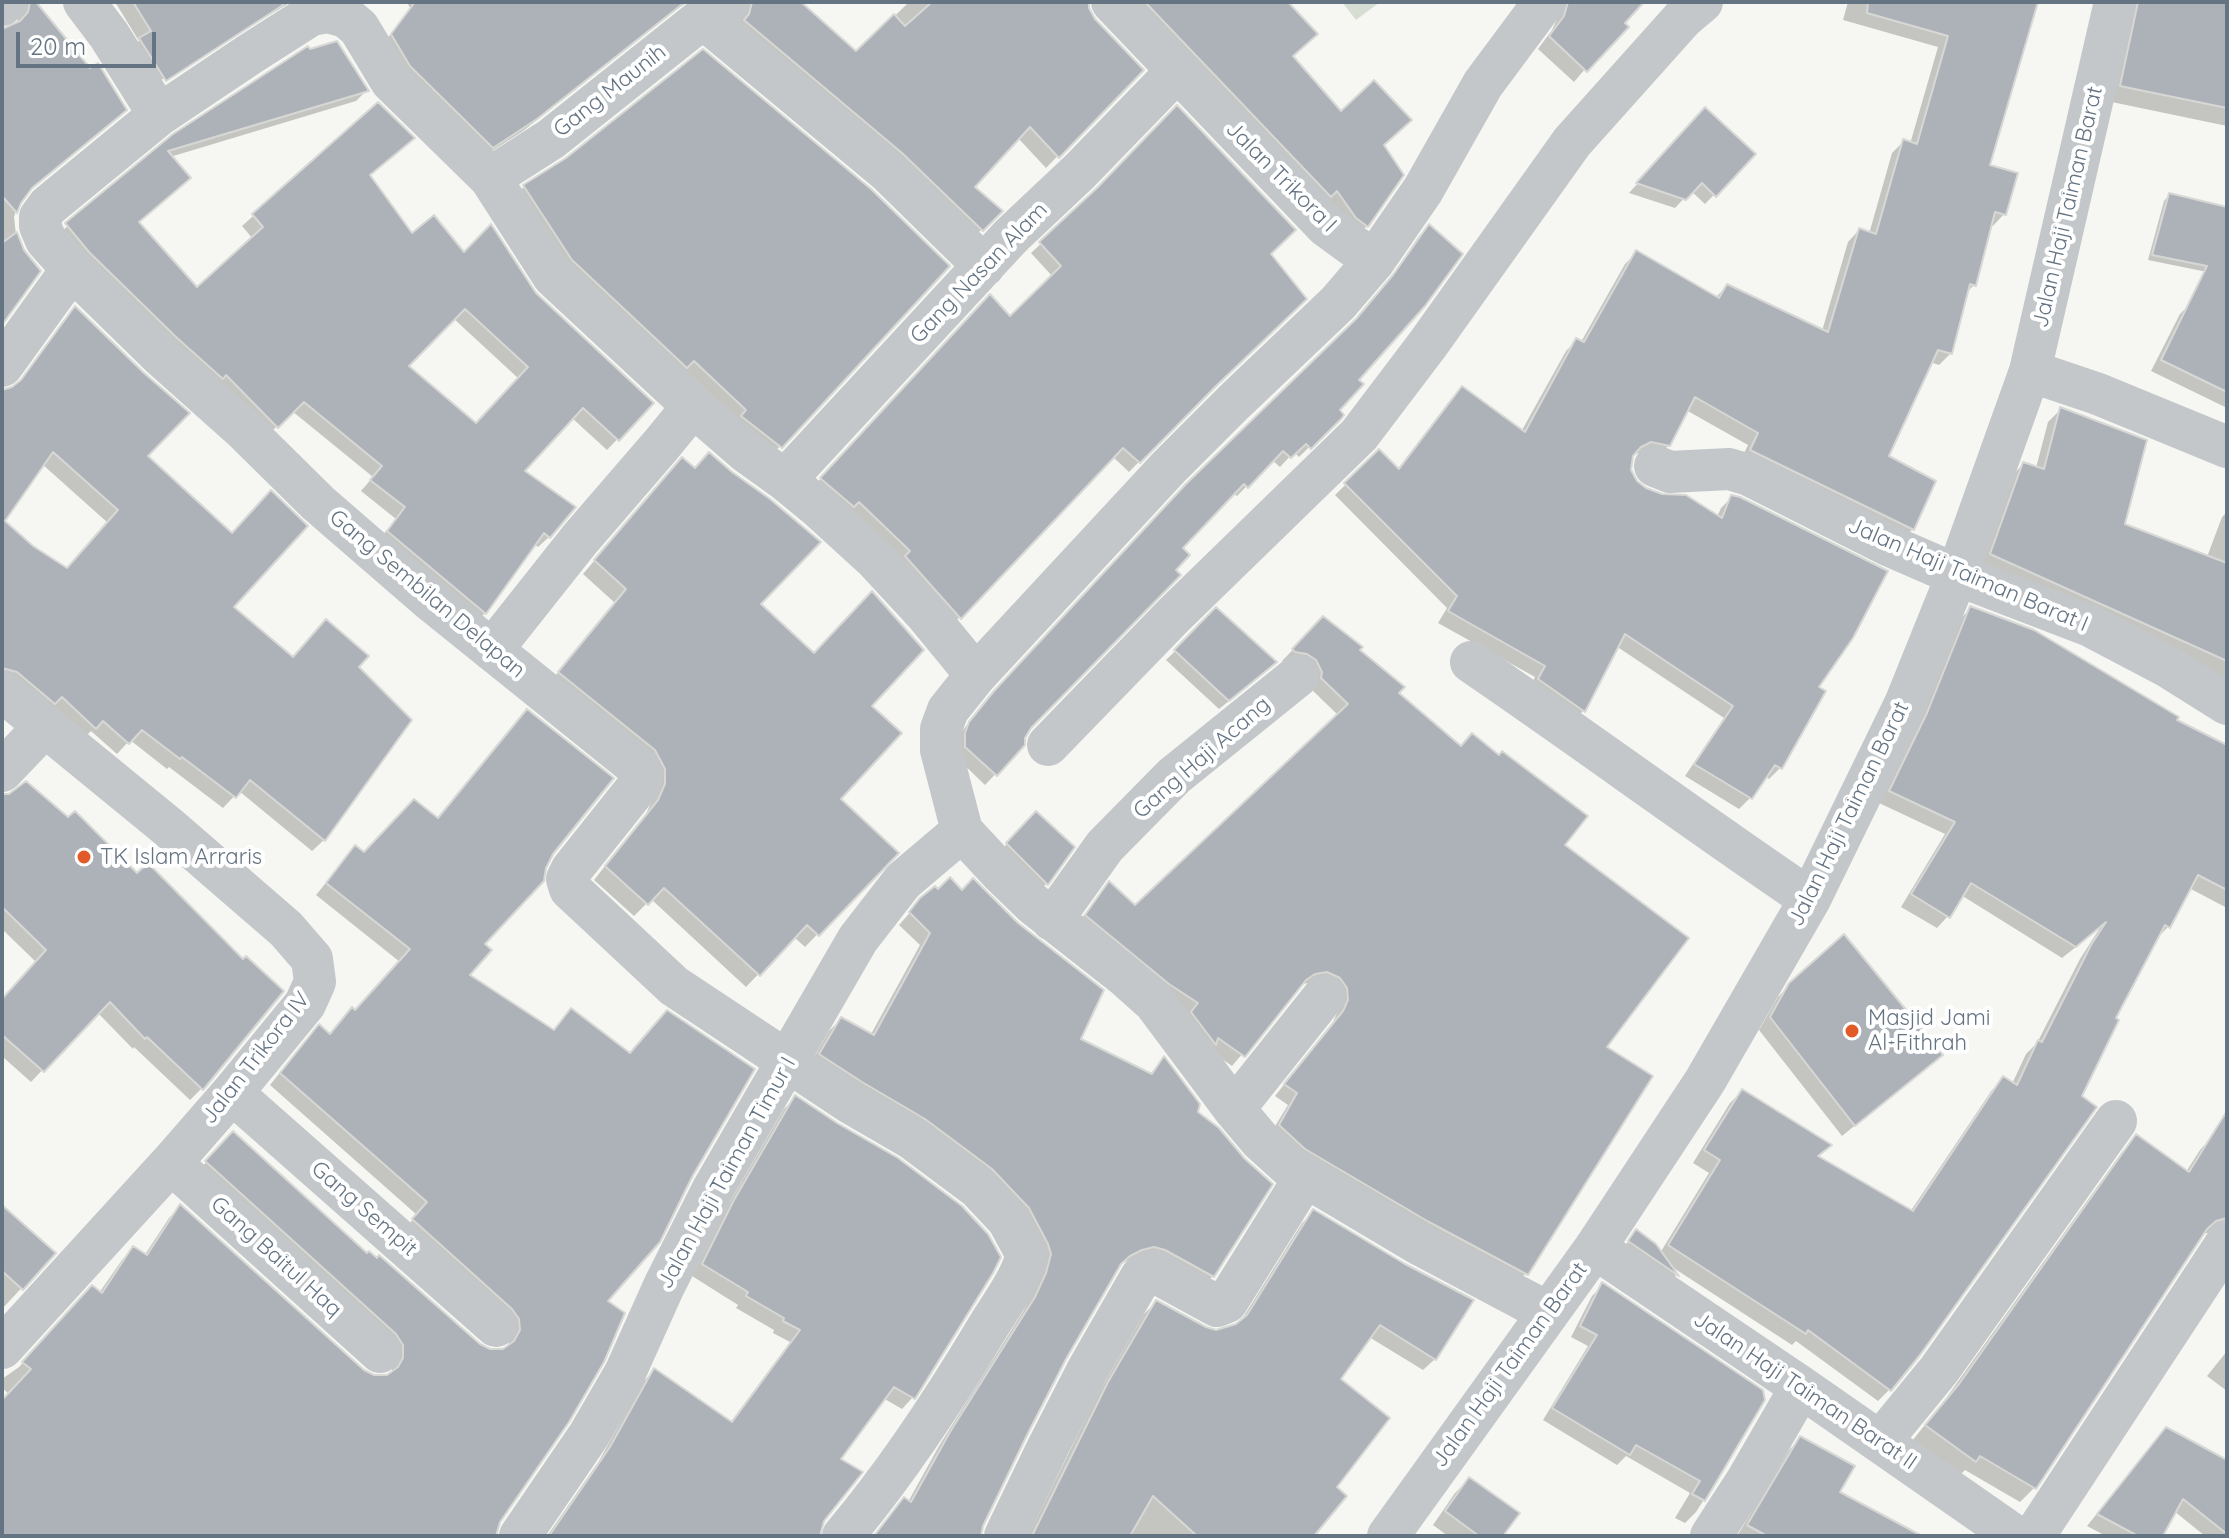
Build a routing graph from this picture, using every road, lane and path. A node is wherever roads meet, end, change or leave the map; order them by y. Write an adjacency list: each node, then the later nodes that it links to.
1 (84, 2): 9 (street)
2 (1112, 2): 8 (street, Jalan Trikora I)
3 (1544, 2): 11 (street)
4 (1702, 2): 28 (street)
5 (2115, 2): 15 (street, Jalan Haji Taiman Barat)
6 (350, 9): 9 (street); 10 (street)
7 (716, 10): 10 (street, Gang Maunih); 12 (street)
8 (1177, 71): 11 (street, Jalan Trikora I); 12 (street, Gang Nasan Alam)
9 (159, 115): 13 (street, Gang Sembilan Delapan)
10 (490, 178): 16 (street)
11 (1374, 261): 23 (street)
12 (984, 266): 19 (street, Gang Nasan Alam)
13 (72, 269): 14 (street); 21 (street, Gang Sembilan Delapan)
14 (2, 366)
15 (2030, 371): 17 (street); 20 (street, Jalan Haji Taiman Barat)
16 (693, 406): 19 (street); 21 (street)
17 (2227, 447)
18 (1655, 466): 20 (street, Jalan Haji Taiman Barat I)
19 (785, 480): 23 (street)
20 (1957, 575): 26 (street, Jalan Haji Taiman Barat I); 31 (street, Jalan Haji Taiman Barat)
21 (492, 650): 34 (street, Gang Sembilan Delapan)
22 (1471, 662): 31 (street)
23 (976, 675): 30 (street)
24 (1298, 676): 32 (street, Gang Haji Acang)
25 (2, 691): 27 (street, Jalan Trikora IV)
26 (2227, 704)
27 (44, 727): 29 (street); 35 (street, Jalan Trikora IV)
28 (1048, 745)
29 (2, 771)
30 (962, 831): 32 (street); 34 (street, Jalan Haji Taiman Timur I)
31 (1810, 899): 41 (street, Jalan Haji Taiman Barat)
32 (1052, 920): 36 (street)
33 (1324, 996): 36 (street)
34 (788, 1062): 48 (street, Jalan Haji Taiman Timur I); 49 (street)
35 (232, 1093): 38 (street, Jalan Trikora IV); 43 (street, Gang Sempit)
36 (1234, 1109): 39 (street)
37 (2116, 1121): 47 (street)
38 (171, 1163): 44 (street, Jalan Trikora IV); 45 (street, Gang Baitul Haq)
39 (1305, 1177): 42 (street); 50 (street)
40 (2227, 1242): 54 (street)
41 (1595, 1248): 42 (street, Jalan Haji Taiman Barat); 46 (street, Jalan Haji Taiman Barat II)
42 (1547, 1312): 51 (street, Jalan Haji Taiman Barat)
43 (496, 1326)
44 (2, 1348)
45 (380, 1352)
46 (1801, 1387): 47 (street, Jalan Haji Taiman Barat II); 52 (street)
47 (1880, 1442): 53 (street, Jalan Haji Taiman Barat II)
48 (520, 1536)
49 (843, 1536)
50 (1005, 1536)
51 (1388, 1536)
52 (1711, 1536)
53 (2015, 1536)
54 (2034, 1536)

